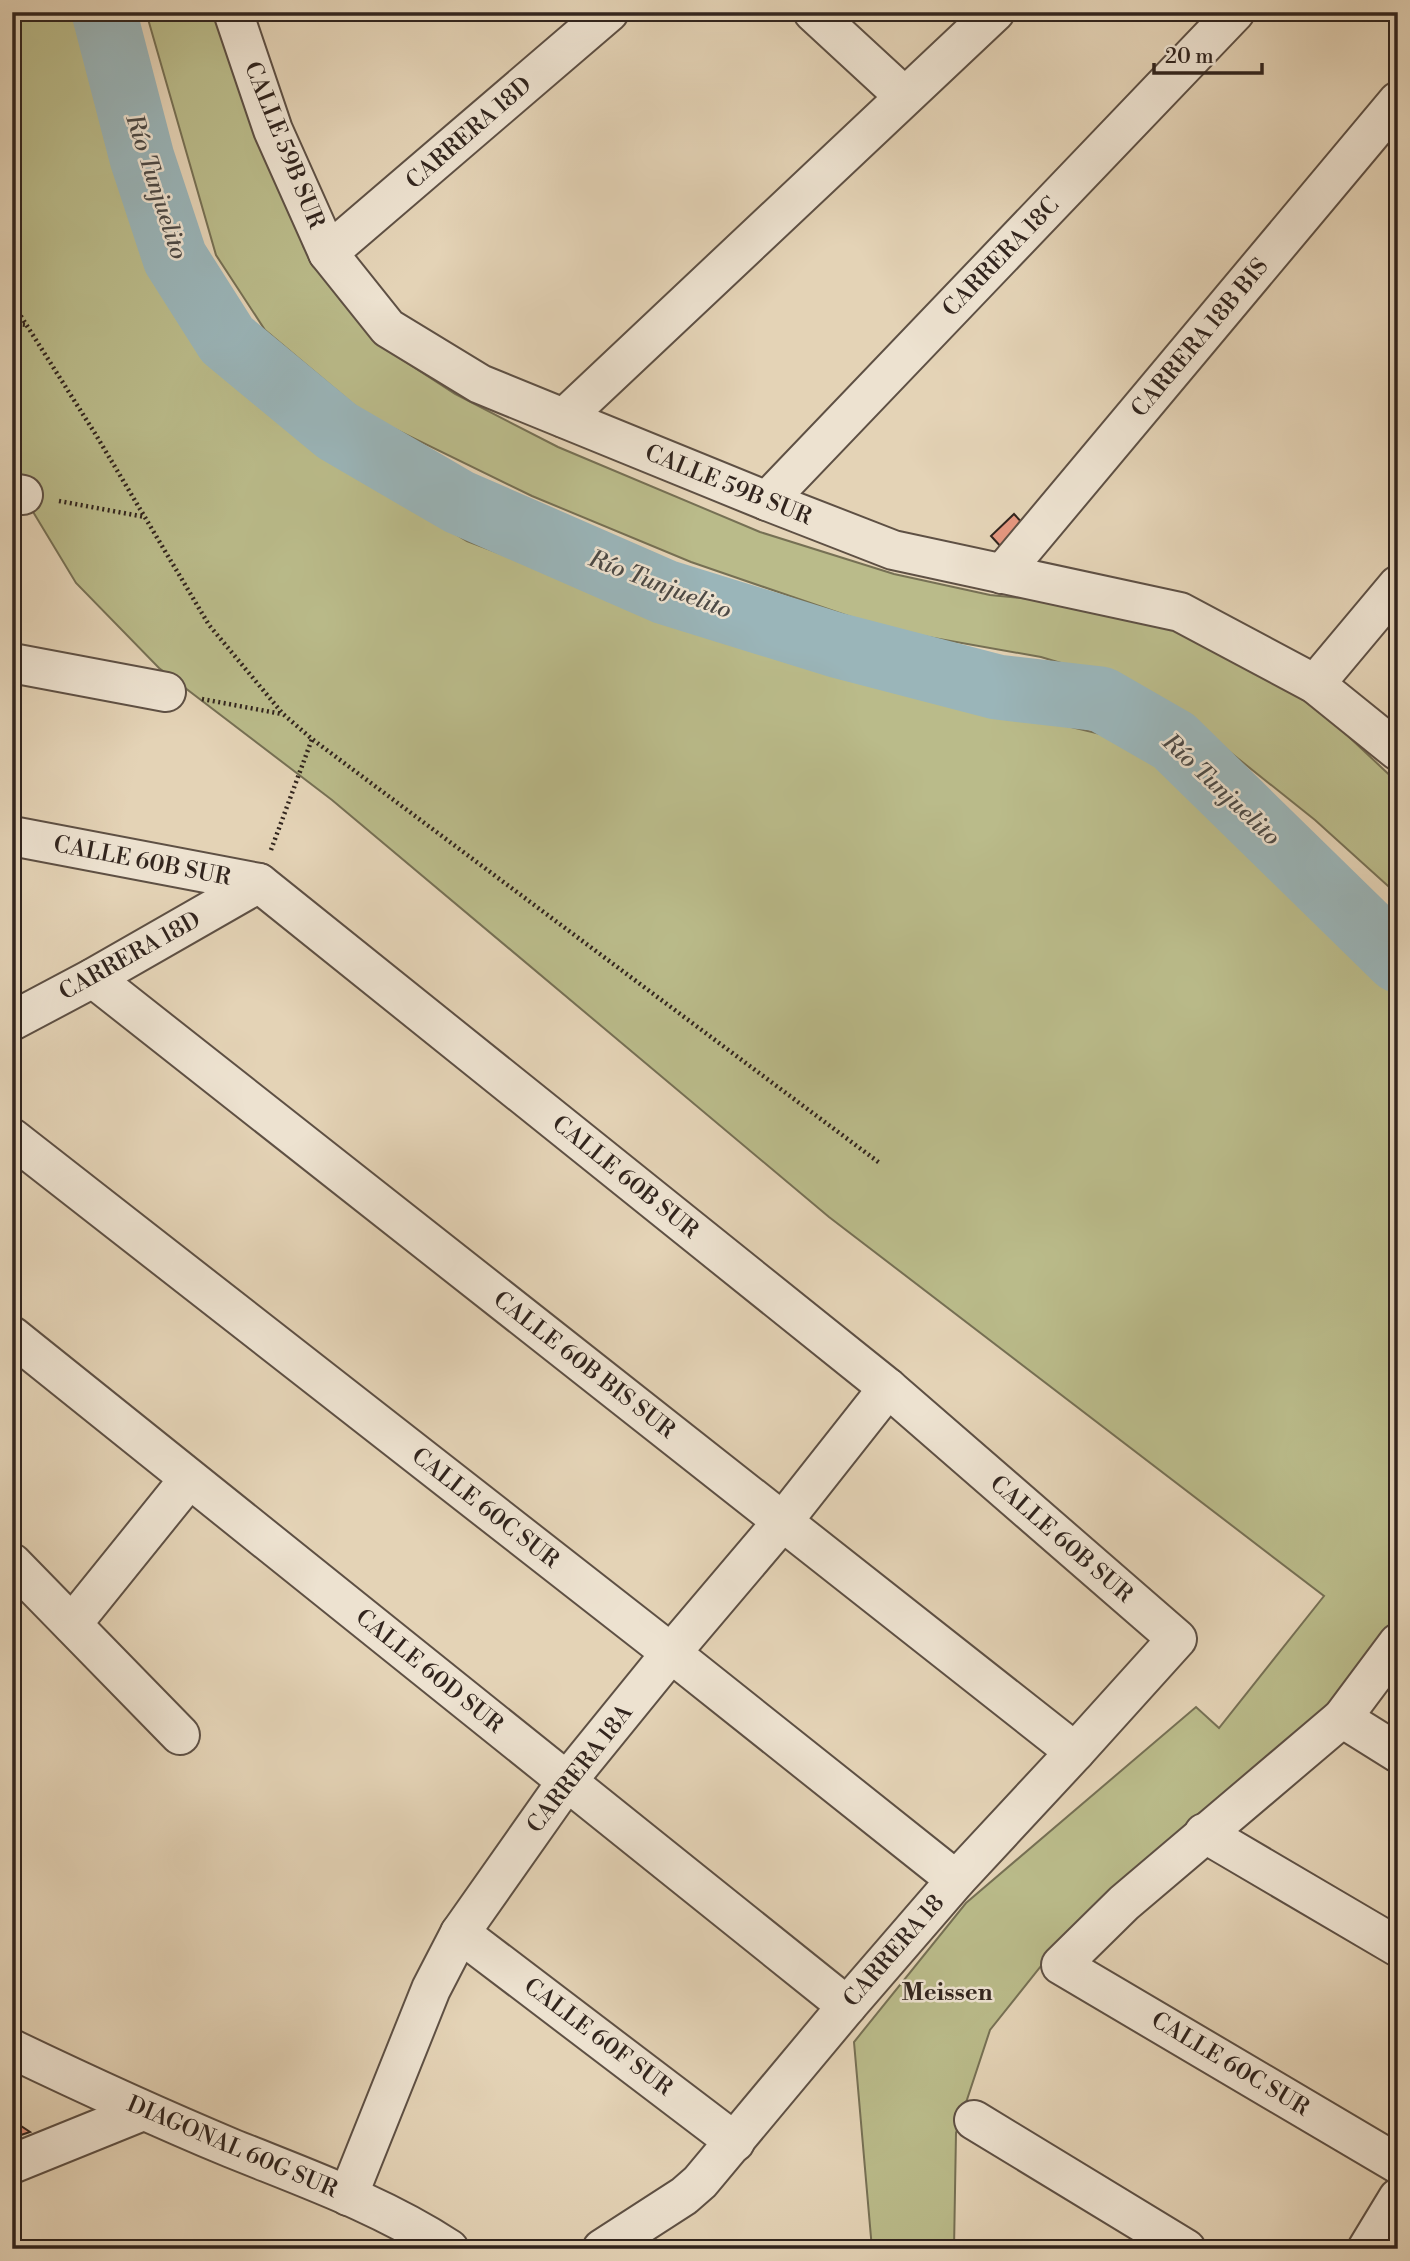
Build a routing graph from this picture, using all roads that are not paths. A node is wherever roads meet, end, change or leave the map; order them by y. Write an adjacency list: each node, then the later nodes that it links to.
1 (233, 12): 8 (street, CALLE 59B SUR)
2 (610, 12): 8 (street, CARRERA 18D)
3 (813, 12): 6 (street)
4 (995, 12): 6 (street)
5 (1235, 12): 10 (street, CARRERA 18C)
6 (904, 96): 9 (street)
7 (1398, 101): 11 (street, CARRERA 18B BIS)
8 (328, 253): 9 (street, CALLE 59B SUR)
9 (564, 418): 10 (street, CALLE 59B SUR)
10 (767, 502): 11 (street, CALLE 59B SUR)
11 (1002, 574): 14 (street, CALLE 59B SUR)
12 (1398, 585): 14 (street)
13 (12, 663): 15 (street)
14 (1315, 684): 16 (street, CALLE 59B SUR)
15 (166, 692)
16 (1398, 751)
17 (12, 836): 18 (street, CALLE 60B SUR)
18 (259, 883): 19 (street, CARRERA 18D); 23 (street, CALLE 60B SUR)
19 (93, 978): 20 (street, CARRERA 18D); 25 (street, CALLE 60B BIS SUR)
20 (13, 1021)
21 (12, 1138): 30 (street, CALLE 60C SUR)
22 (12, 1336): 24 (street, CALLE 60D SUR)
23 (888, 1388): 25 (street, CARRERA 18A); 28 (street, CALLE 60B SUR)
24 (189, 1479): 27 (street); 35 (street, CALLE 60D SUR)
25 (783, 1521): 30 (street, CARRERA 18A); 33 (street, CALLE 60B BIS SUR)
26 (12, 1563): 27 (street)
27 (72, 1624): 32 (street)
28 (1177, 1639): 33 (street, CARRERA 18)
29 (1398, 1643): 31 (street)
30 (671, 1653): 35 (street, CARRERA 18A); 37 (street, CALLE 60C SUR)
31 (1342, 1718): 34 (street); 36 (street)
32 (180, 1735)
33 (1075, 1752): 37 (street, CARRERA 18)
34 (1398, 1753)
35 (566, 1781): 38 (street, CARRERA 18A); 40 (street, CALLE 60D SUR)
36 (1204, 1833): 39 (street); 46 (street, CALLE 60C SUR)
37 (956, 1880): 40 (street, CARRERA 18)
38 (460, 1933): 44 (street, CALLE 60F SUR); 47 (street, CARRERA 18A)
39 (1398, 1947)
40 (846, 2006): 44 (street, CARRERA 18)
41 (12, 2049): 42 (street, DIAGONAL 60G SUR)
42 (144, 2111): 45 (street); 47 (street, DIAGONAL 60G SUR)
43 (974, 2120): 51 (street)
44 (735, 2142): 50 (street, CARRERA 18)
45 (12, 2164)
46 (1398, 2164)
47 (348, 2196): 49 (street, DIAGONAL 60G SUR)
48 (1398, 2198): 52 (street)
49 (440, 2246)
50 (602, 2249)
51 (1186, 2249)
52 (1367, 2249)

